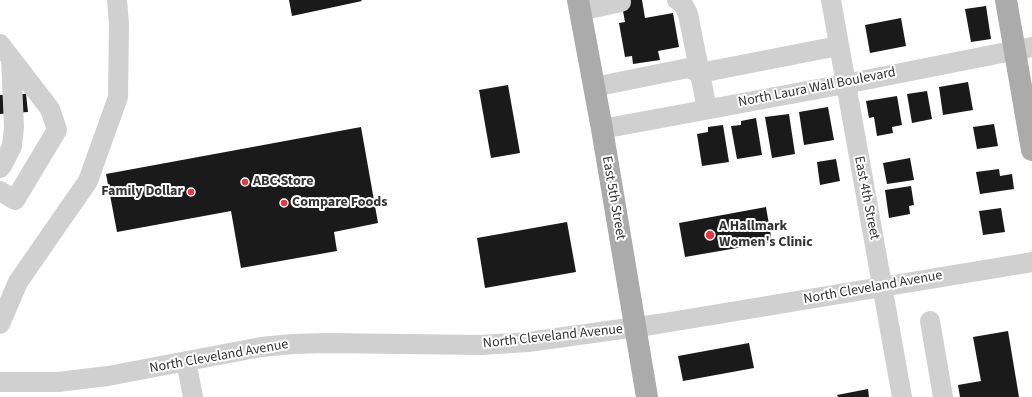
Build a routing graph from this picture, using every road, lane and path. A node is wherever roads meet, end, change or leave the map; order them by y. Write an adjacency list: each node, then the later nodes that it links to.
1 (108, 0): 11 (street)
2 (117, 0): 11 (street)
3 (677, 0): 12 (street)
4 (831, 0): 8 (street, East 4th Street)
5 (1006, 0): 9 (main road)
6 (621, 2): 7 (street)
7 (579, 5): 14 (main road, East 5th Street)
8 (838, 46): 12 (street); 13 (street, East 4th Street)
9 (1023, 48): 13 (street, North Laura Wall Boulevard); 17 (main road)
10 (5, 51): 18 (street); 19 (street)
11 (119, 52): 23 (street)
12 (700, 73): 14 (street); 15 (street)
13 (845, 84): 15 (street, North Laura Wall Boulevard); 21 (street, East 4th Street)
14 (594, 87): 16 (main road, East 5th Street)
15 (707, 109): 16 (street, North Laura Wall Boulevard)
16 (602, 129): 24 (main road, East 5th Street)
17 (1032, 150)
18 (0, 168)
19 (0, 191)
20 (1032, 262): 21 (street, North Cleveland Avenue)
21 (883, 286): 24 (street, North Cleveland Avenue); 29 (street, East 4th Street)
22 (930, 320): 30 (street)
23 (0, 324)
24 (635, 328): 25 (street, North Cleveland Avenue); 28 (main road, East 5th Street)
25 (186, 361): 26 (street, North Cleveland Avenue); 27 (street)
26 (0, 382)
27 (193, 397)
28 (647, 397)
29 (902, 397)
30 (943, 397)

